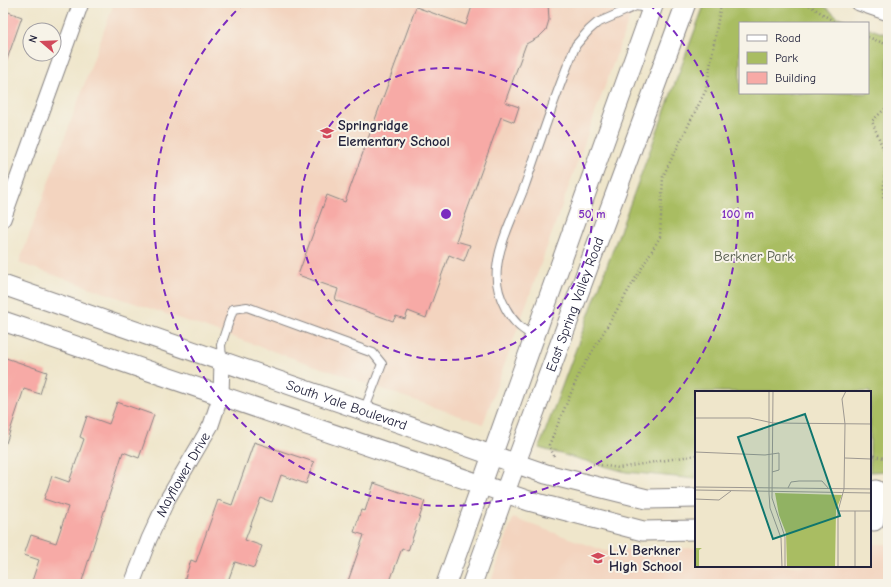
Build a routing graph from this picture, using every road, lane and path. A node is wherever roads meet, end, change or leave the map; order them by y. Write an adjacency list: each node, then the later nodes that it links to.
1 (81, 3): 13 (street)
2 (686, 3): 25 (street, East Spring Valley Road)
3 (721, 3): 23 (path)
4 (806, 3): 8 (path)
5 (859, 3): 7 (street)
6 (653, 6): 16 (street, East Spring Valley Road); 16 (lane)
7 (888, 14)
8 (834, 22)
9 (869, 37): 10 (path)
10 (888, 45)
11 (888, 106): 12 (path)
12 (888, 200)
13 (3, 219)
14 (3, 285): 17 (street, South Yale Boulevard)
15 (3, 321): 18 (street)
16 (535, 336): 22 (street, East Spring Valley Road)
17 (222, 362): 18 (street, Mayflower Drive); 19 (street, South Yale Boulevard); 19 (lane)
18 (220, 395): 27 (street); 33 (street, Mayflower Drive)
19 (364, 412): 22 (street, South Yale Boulevard)
20 (695, 455): 26 (path)
21 (871, 455): 24 (path)
22 (492, 456): 25 (street, South Yale Boulevard); 27 (street, East Spring Valley Road)
23 (554, 458)
24 (888, 459)
25 (516, 464): 29 (street, East Spring Valley Road); 30 (street, South Yale Boulevard)
26 (590, 464)
27 (482, 484): 29 (street); 34 (street, East Spring Valley Road)
28 (878, 490): 31 (street)
29 (505, 492): 32 (street); 35 (street, East Spring Valley Road)
30 (695, 498)
31 (877, 522)
32 (695, 530)
33 (132, 584)
34 (446, 584)
35 (472, 584)

